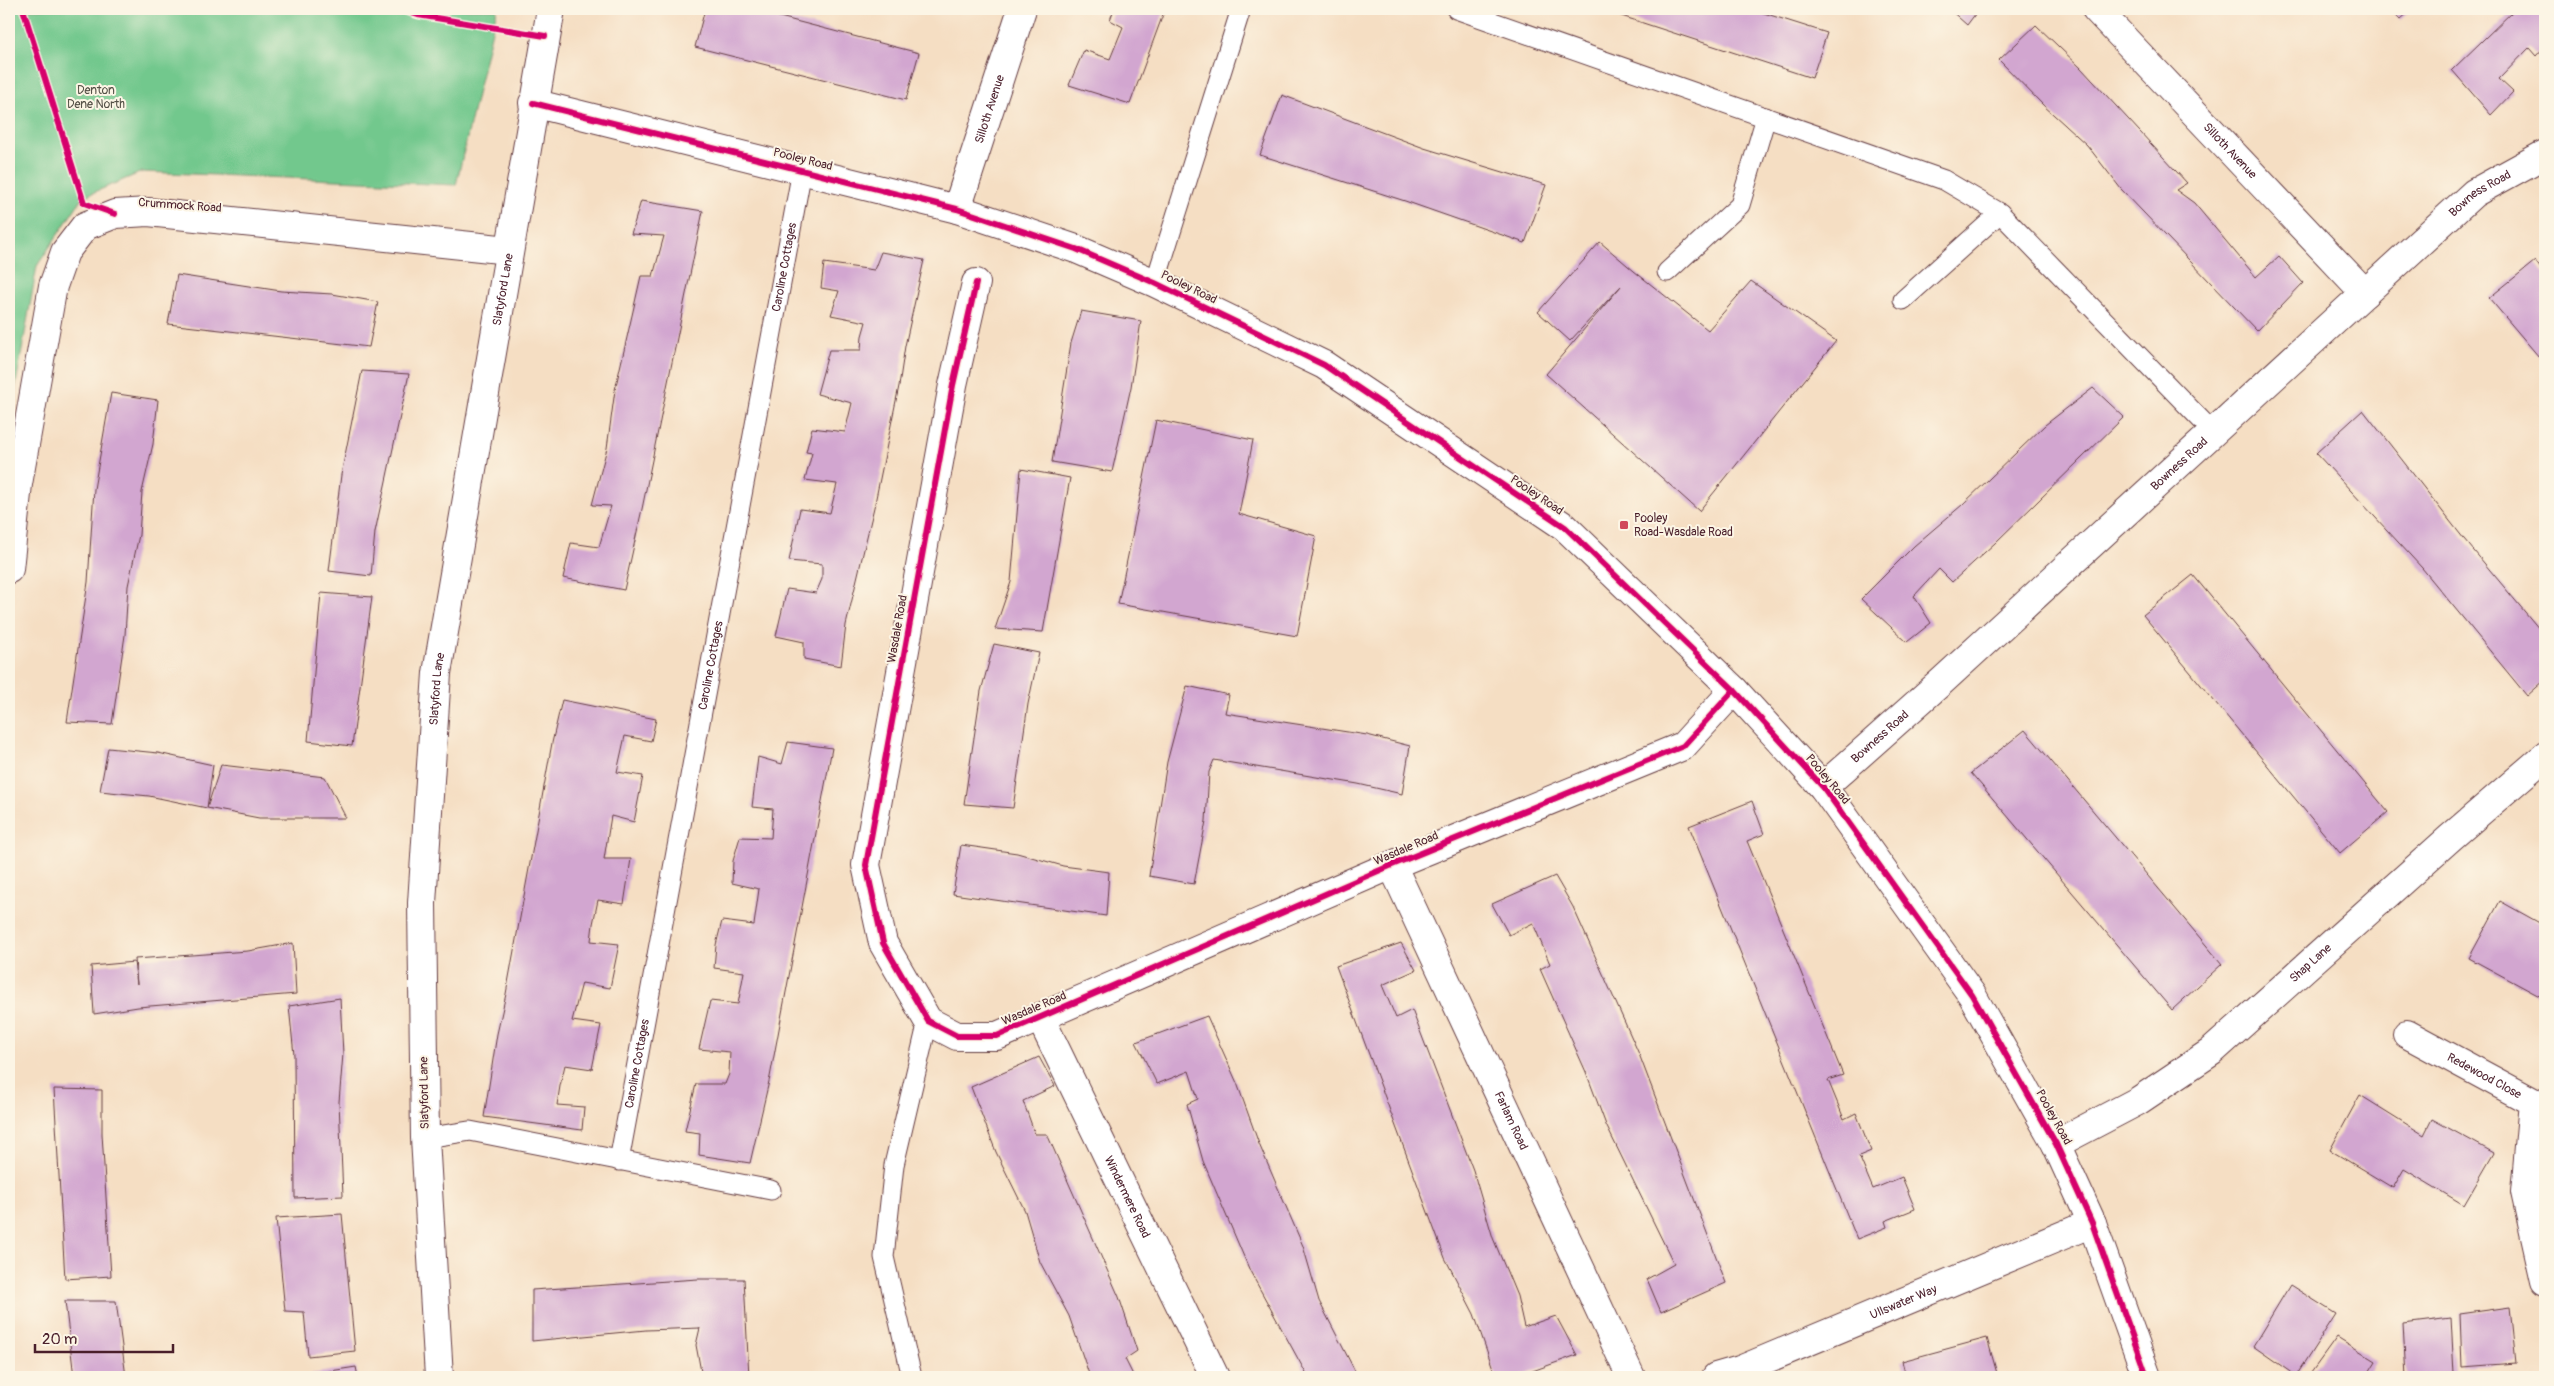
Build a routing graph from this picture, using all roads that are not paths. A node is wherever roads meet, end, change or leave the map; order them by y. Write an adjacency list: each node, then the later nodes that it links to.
1 (551, 9): 6 (street, Slatyford Lane)
2 (1022, 9): 10 (street, Silloth Avenue)
3 (1241, 9): 14 (lane)
4 (1456, 9): 7 (lane)
5 (2096, 9): 16 (street, Silloth Avenue)
6 (533, 104): 9 (street, Pooley Road); 12 (street, Slatyford Lane)
7 (1766, 117): 11 (lane); 13 (lane)
8 (2545, 154): 16 (street, Bowness Road)
9 (802, 170): 10 (street, Pooley Road); 29 (lane, Caroline Cottages)
10 (957, 209): 14 (street, Pooley Road)
11 (2000, 213): 17 (lane); 18 (lane)
12 (509, 250): 19 (street, Crummock Road); 27 (street, Slatyford Lane)
13 (1667, 272)
14 (1155, 282): 20 (street, Pooley Road)
15 (976, 283): 25 (street, Wasdale Road)
16 (2365, 293): 18 (street, Bowness Road)
17 (1903, 300)
18 (2213, 432): 22 (street, Bowness Road)
19 (9, 569)
20 (1734, 690): 22 (street, Pooley Road); 23 (street, Wasdale Road)
21 (2545, 756): 28 (street, Shap Lane)
22 (1823, 787): 28 (street, Pooley Road)
23 (1392, 865): 24 (street, Wasdale Road); 37 (street, Farlam Road)
24 (1040, 1017): 25 (street, Wasdale Road); 36 (street, Windermere Road)
25 (928, 1021): 35 (lane)
26 (2407, 1034): 32 (street, Redewood Close)
27 (425, 1138): 29 (lane); 34 (street, Slatyford Lane)
28 (2056, 1144): 31 (street, Pooley Road)
29 (619, 1160): 30 (lane)
30 (771, 1190)
31 (2092, 1223): 33 (street, Ullswater Way); 38 (street, Pooley Road)
32 (2545, 1281)
33 (1732, 1375)
34 (439, 1377)
35 (912, 1377)
36 (1215, 1377)
37 (1631, 1377)
38 (2147, 1377)

